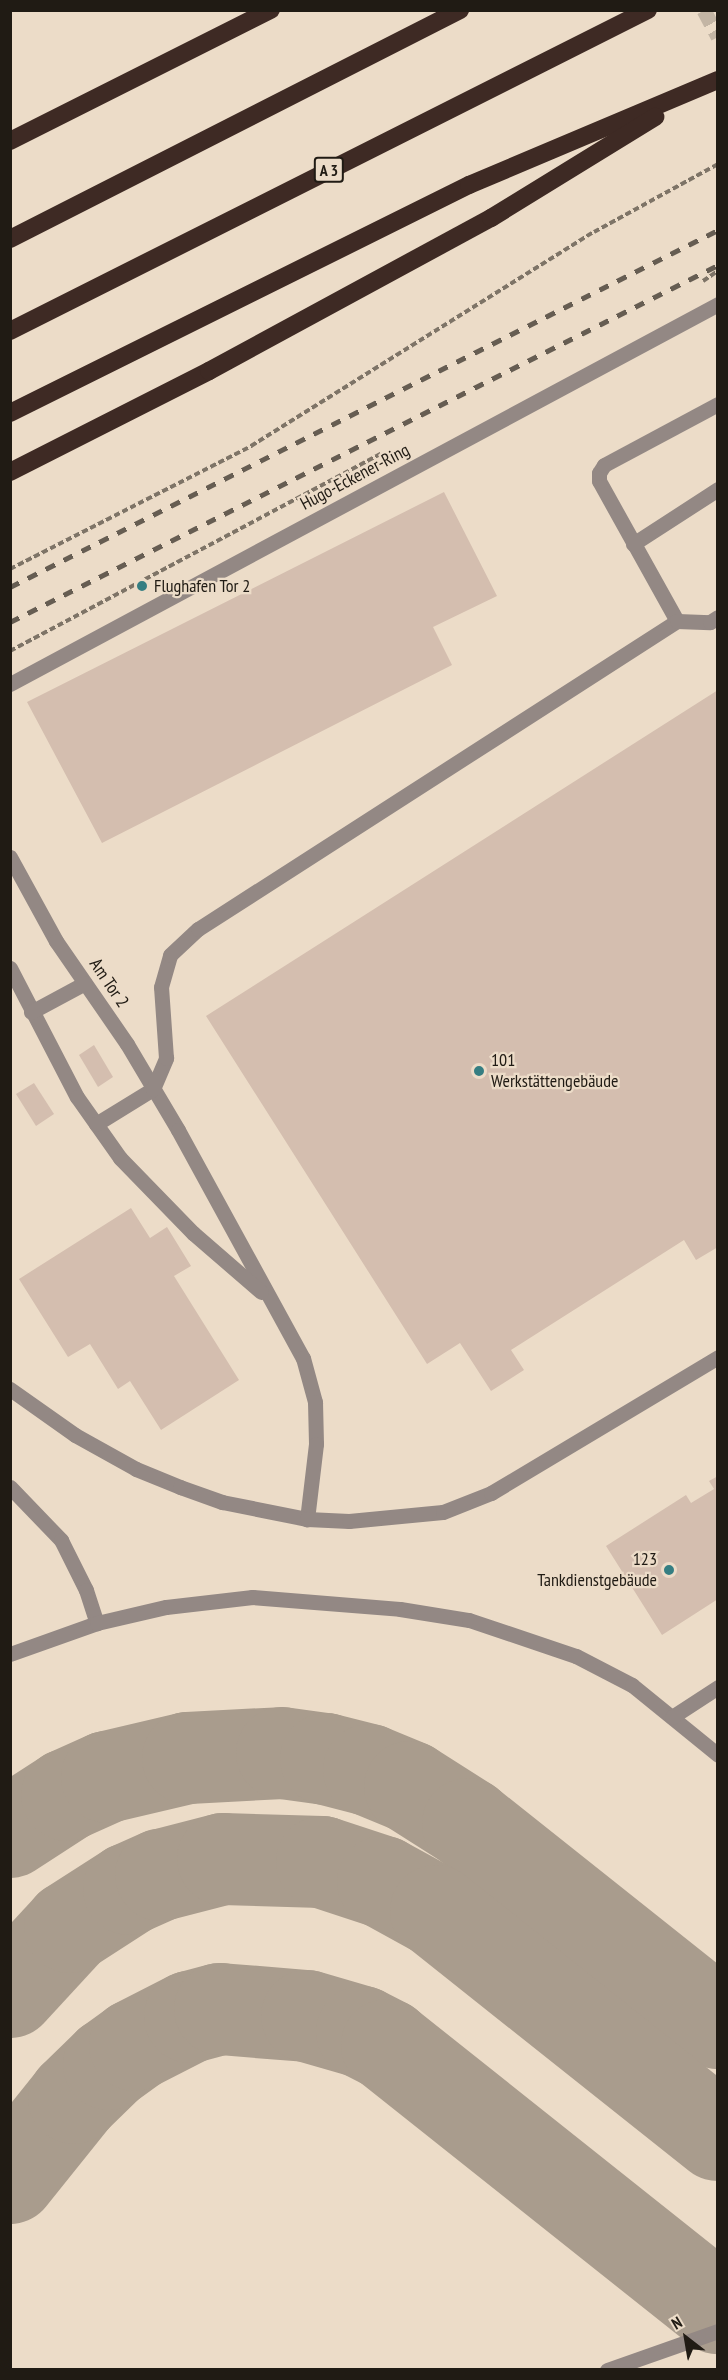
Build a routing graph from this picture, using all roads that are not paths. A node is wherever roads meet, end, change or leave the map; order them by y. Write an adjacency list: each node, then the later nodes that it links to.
1 (271, 10): 6 (highway)
2 (460, 10): 7 (highway)
3 (648, 10): 9 (highway, A 3)
4 (717, 80): 5 (highway)
5 (692, 93): 11 (highway); 12 (highway)
6 (10, 141)
7 (10, 239)
8 (717, 304): 17 (street, Hugo-Eckener-Ring)
9 (10, 331)
10 (717, 404): 14 (street)
11 (10, 413)
12 (10, 472)
13 (717, 489): 14 (street)
14 (633, 544): 15 (street)
15 (678, 621): 16 (street); 22 (street)
16 (715, 624)
17 (10, 684)
18 (10, 857): 20 (street, Am Tor 2)
19 (10, 968): 21 (street)
20 (85, 983): 21 (street); 22 (street, Am Tor 2)
21 (31, 1012): 23 (street)
22 (153, 1089): 23 (street); 24 (street, Am Tor 2)
23 (96, 1124): 24 (street)
24 (268, 1298): 28 (street, Am Tor 2)
25 (717, 1357): 28 (street)
26 (10, 1389): 28 (street)
27 (10, 1487): 29 (street)
28 (307, 1519)
29 (96, 1623): 30 (street); 32 (street)
30 (10, 1654)
31 (717, 1687): 32 (street)
32 (672, 1717): 33 (street)
33 (717, 1755)
34 (717, 2331): 35 (street)
35 (607, 2370)

